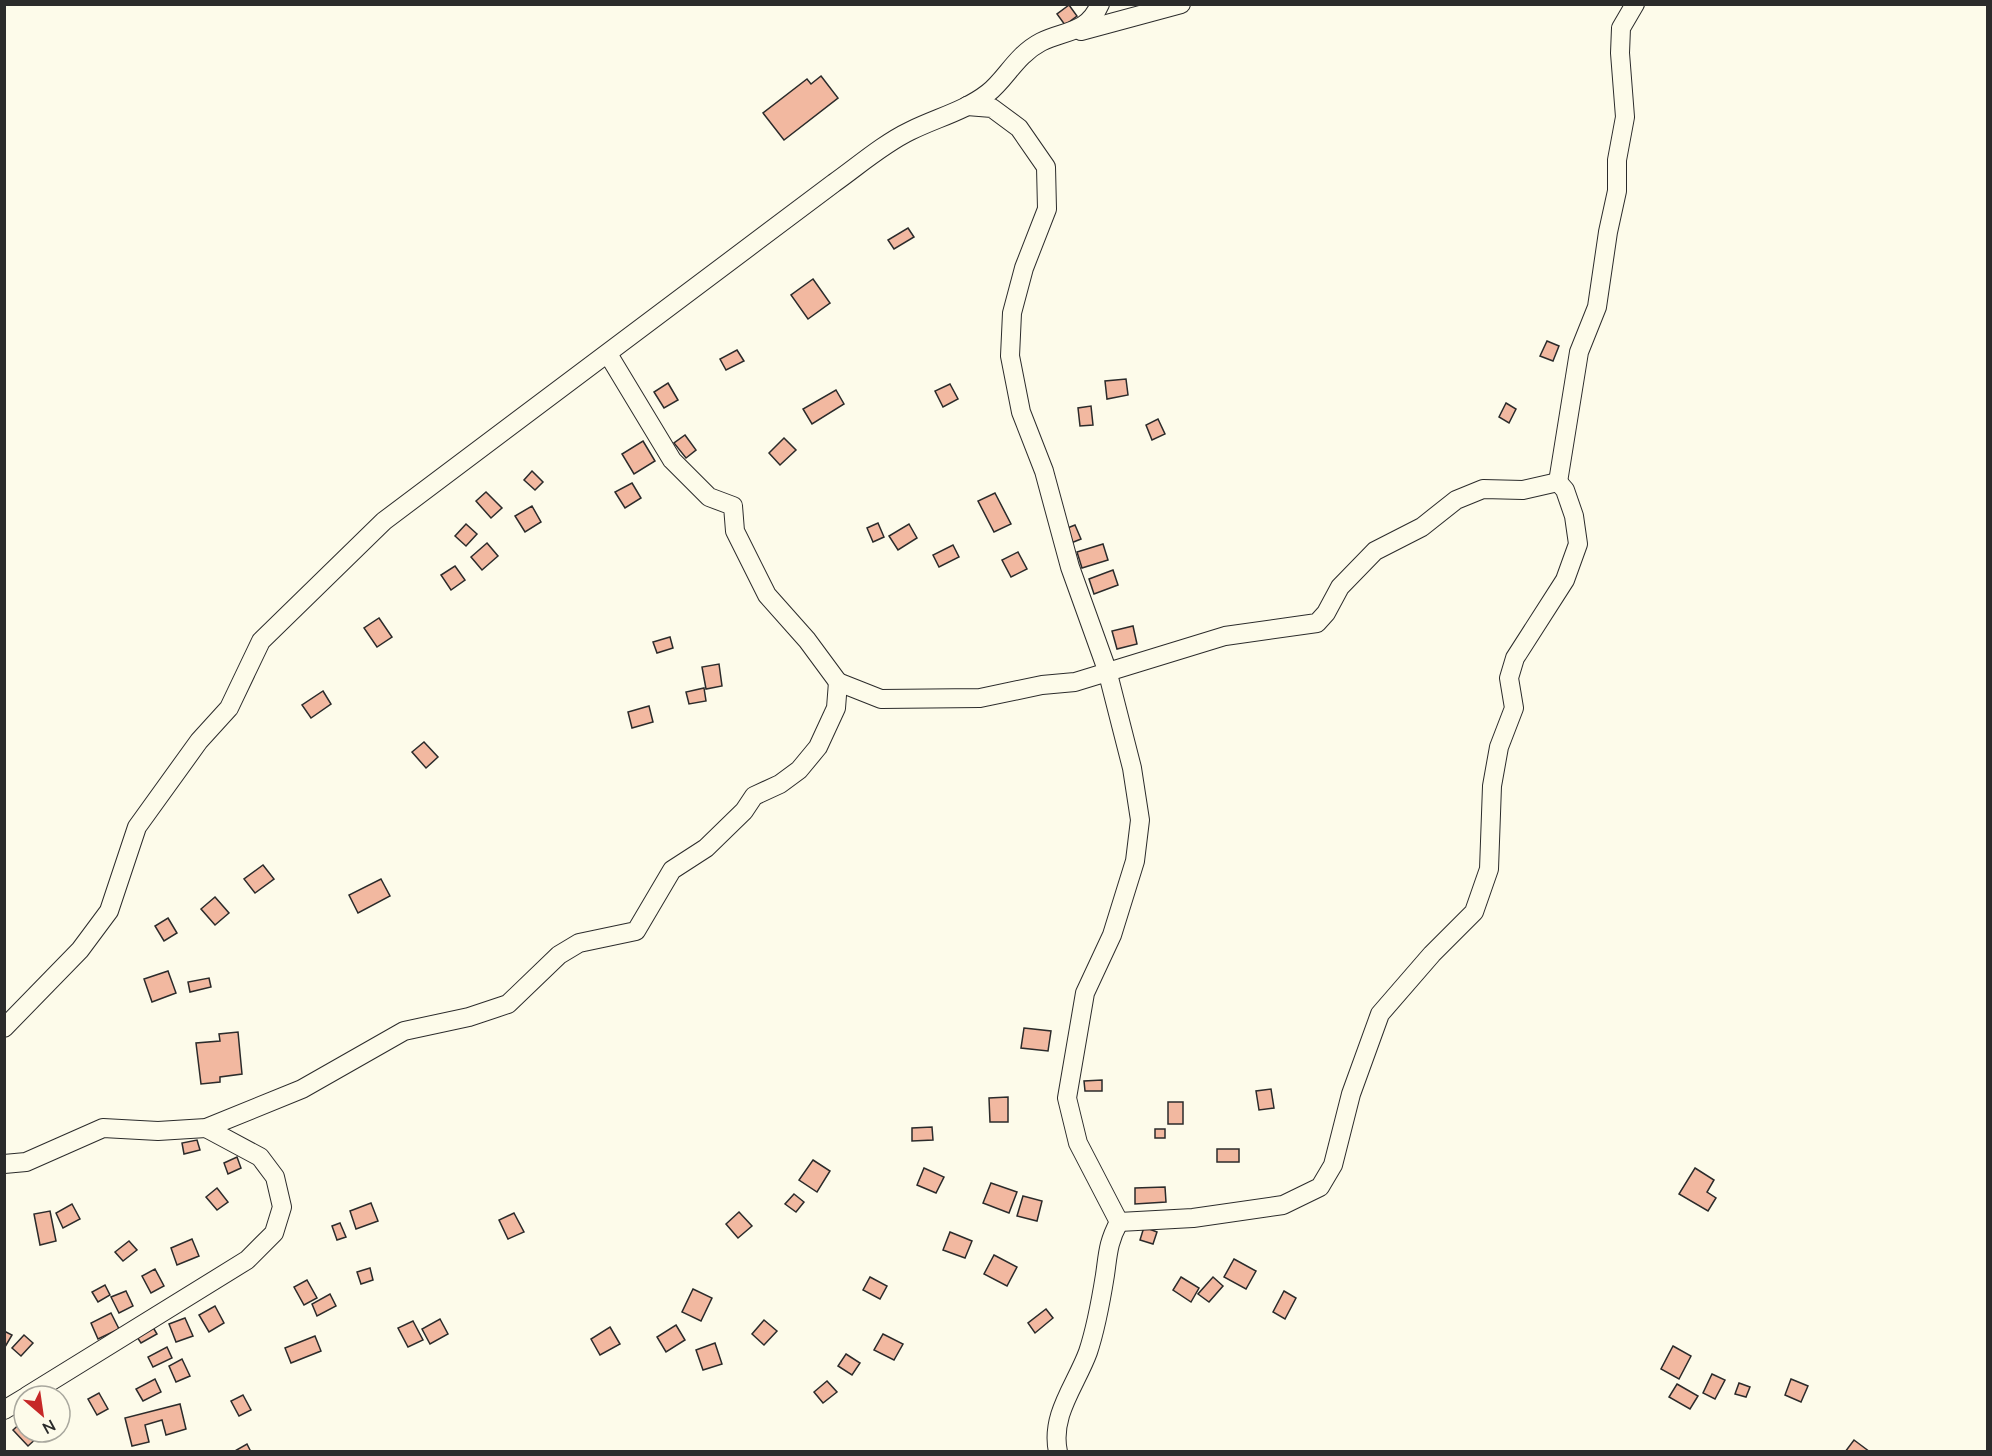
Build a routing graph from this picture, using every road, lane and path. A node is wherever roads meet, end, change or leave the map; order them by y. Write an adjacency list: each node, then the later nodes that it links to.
1 (1100, 4): 4 (street)
2 (1181, 4): 4 (street)
3 (1635, 4): 7 (street)
4 (1070, 34): 5 (street)
5 (967, 106): 6 (street); 8 (street)
6 (608, 354): 9 (street); 10 (street)
7 (1558, 482): 8 (street); 13 (street)
8 (1107, 670): 9 (street); 13 (street)
9 (838, 682): 11 (street)
10 (4, 1028)
11 (206, 1128): 12 (street); 14 (street)
12 (4, 1164)
13 (1119, 1222): 15 (street)
14 (47, 1384)
15 (1058, 1452)

